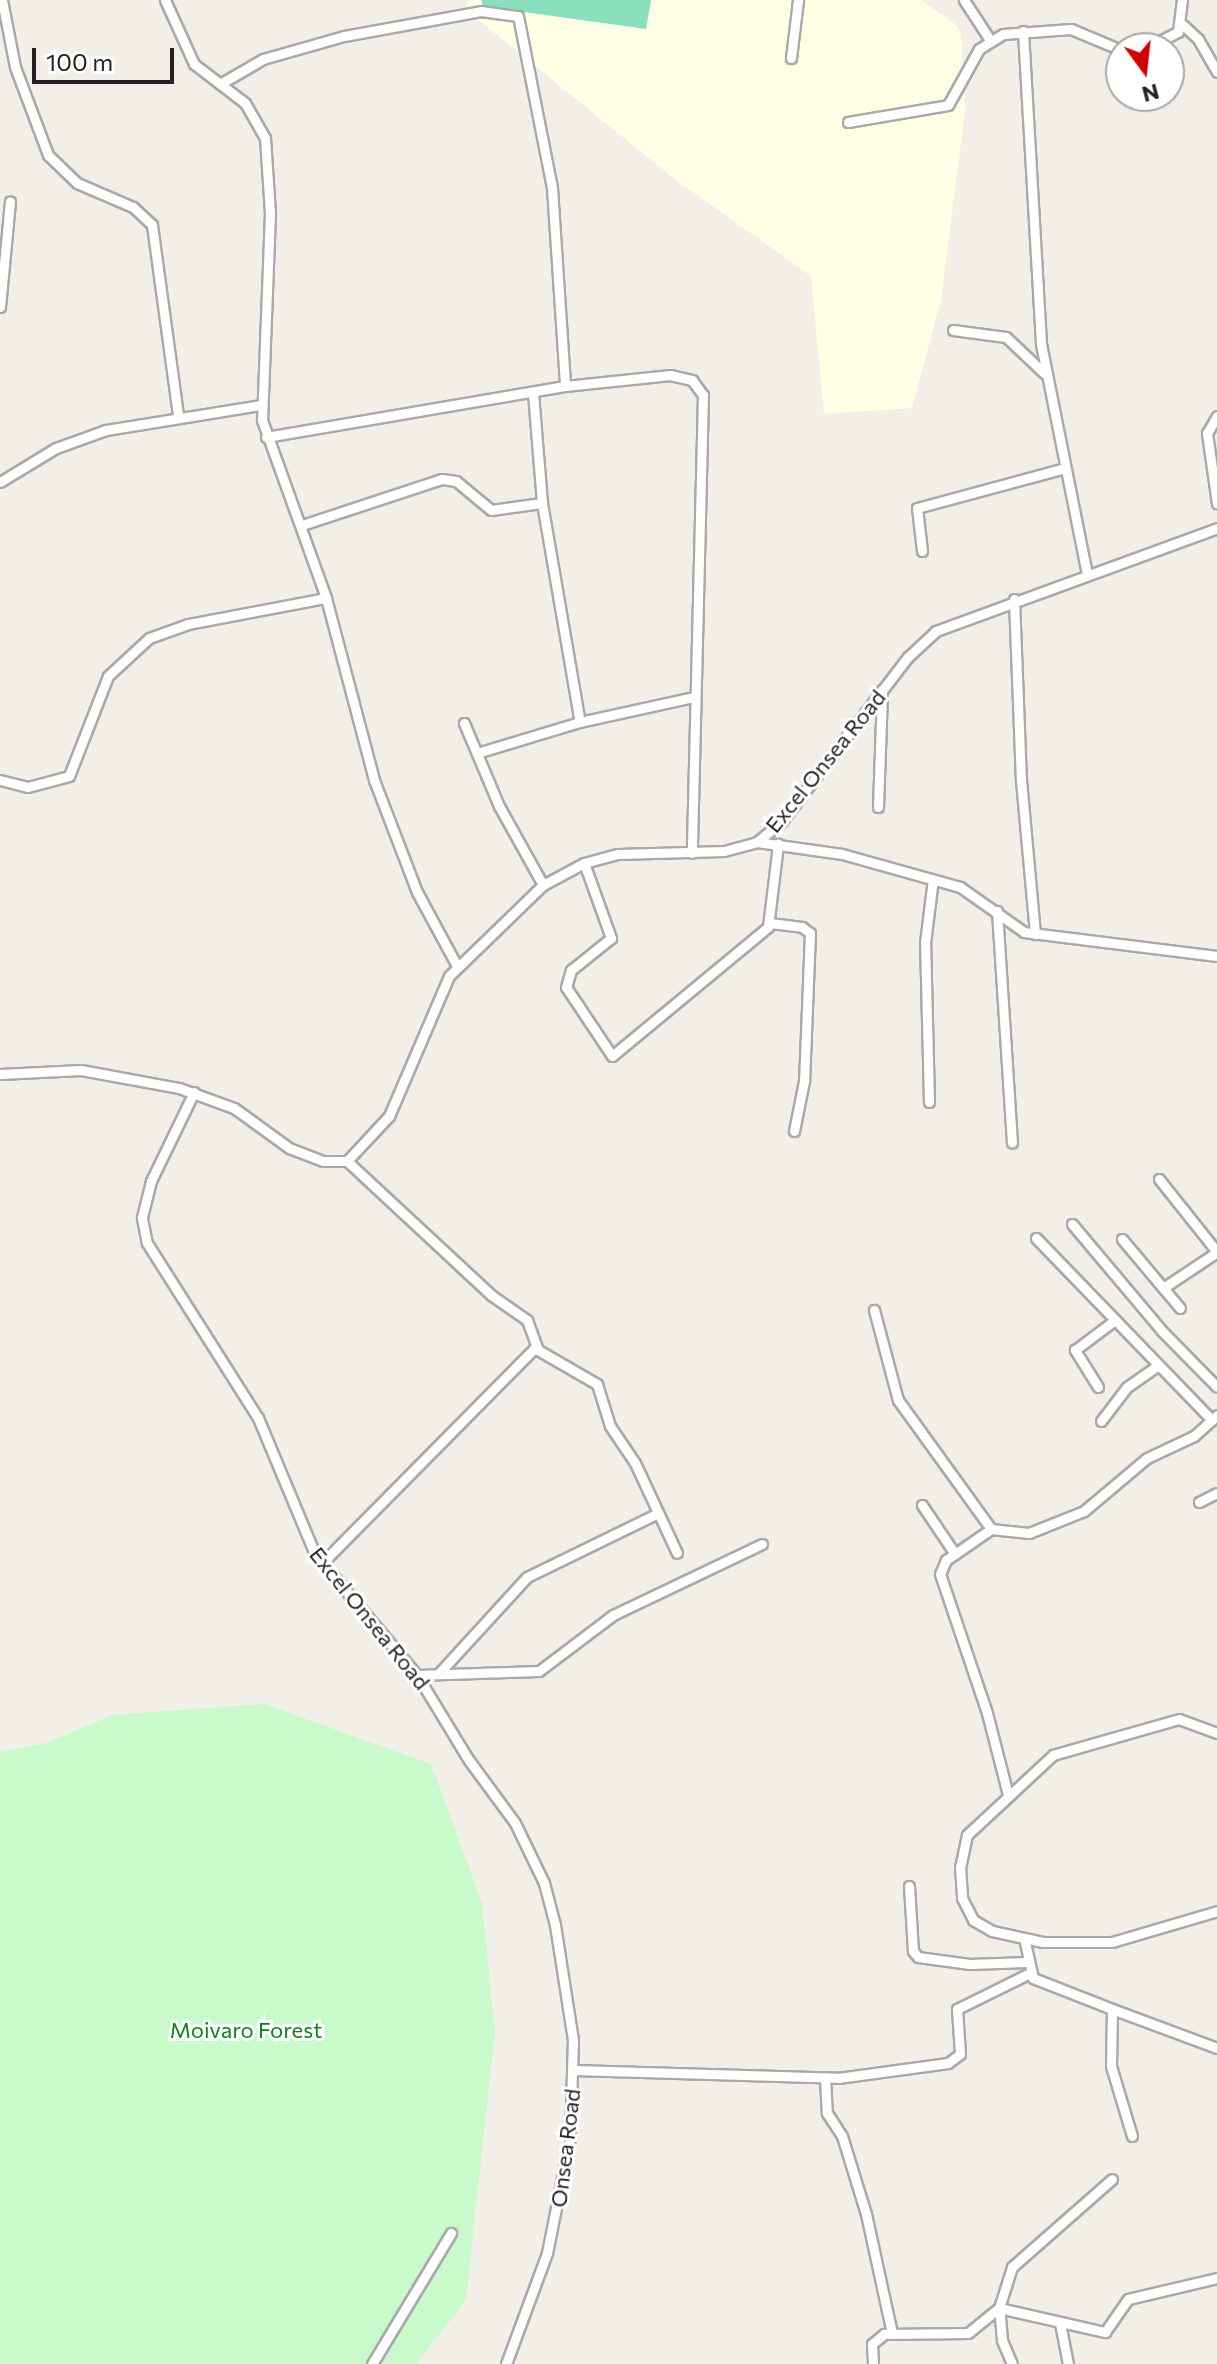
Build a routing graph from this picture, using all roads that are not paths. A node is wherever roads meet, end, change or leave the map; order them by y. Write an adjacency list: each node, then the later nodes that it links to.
1 (2, 0): 23 (street)
2 (165, 0): 14 (street)
3 (798, 0): 12 (street)
4 (964, 0): 10 (street)
5 (1182, 0): 7 (street)
6 (481, 5): 14 (street); 20 (street)
7 (1183, 25): 9 (street); 13 (street)
8 (1023, 31): 10 (street); 11 (street); 19 (street)
9 (1178, 32)
10 (990, 40): 15 (street)
11 (1105, 41)
12 (791, 58)
13 (1217, 72)
14 (220, 84): 22 (street)
15 (848, 122)
16 (10, 201): 17 (street)
17 (0, 307)
18 (953, 330): 19 (street)
19 (1046, 375): 26 (street)
20 (565, 386): 21 (street); 37 (street)
21 (533, 393): 25 (street); 28 (street)
22 (260, 405): 23 (street); 25 (street)
23 (178, 416): 27 (street)
24 (1217, 416): 29 (street)
25 (266, 437): 30 (street)
26 (1065, 468): 32 (street); 33 (street)
27 (0, 482)
28 (542, 503): 30 (street); 38 (street)
29 (1217, 503)
30 (302, 525): 34 (street)
31 (1217, 528): 33 (street, Excel Onsea Road)
32 (922, 551)
33 (1087, 574): 35 (street, Excel Onsea Road)
34 (326, 598): 41 (street); 53 (street)
35 (1014, 599): 36 (street, Excel Onsea Road); 51 (street)
36 (882, 690): 42 (street); 43 (street, Excel Onsea Road)
37 (694, 697): 38 (street); 45 (street)
38 (580, 722): 40 (street)
39 (464, 723): 40 (street)
40 (477, 753): 48 (street)
41 (0, 780)
42 (878, 807)
43 (757, 842): 44 (street); 45 (street, Excel Onsea Road)
44 (778, 844): 47 (street); 50 (street)
45 (692, 853): 46 (street, Excel Onsea Road)
46 (584, 863): 48 (street, Excel Onsea Road); 50 (street)
47 (933, 879): 49 (street); 56 (street)
48 (543, 885): 53 (street, Excel Onsea Road)
49 (997, 911): 51 (street); 58 (street)
50 (770, 923): 57 (street)
51 (1035, 934): 52 (street)
52 (1217, 956)
53 (457, 966): 59 (street, Excel Onsea Road)
54 (0, 1074): 55 (street)
55 (194, 1092): 59 (street); 83 (street, Excel Onsea Road)
56 (929, 1102)
57 (794, 1131)
58 (1012, 1143)
59 (347, 1161): 69 (street)
60 (1159, 1179): 64 (street)
61 (1072, 1224): 72 (street)
62 (1036, 1238): 68 (street)
63 (1122, 1239): 65 (street)
64 (1217, 1252): 65 (street)
65 (1163, 1288): 66 (street)
66 (1180, 1308)
67 (874, 1310): 79 (street)
68 (1115, 1320): 70 (street); 71 (street)
69 (536, 1347): 78 (street); 83 (street)
70 (1158, 1365): 73 (street); 74 (street)
71 (1098, 1387)
72 (1217, 1387)
73 (1215, 1417): 79 (street)
74 (1101, 1421)
75 (1217, 1493): 76 (street)
76 (1199, 1502)
77 (922, 1505): 82 (street)
78 (658, 1513): 81 (street); 84 (street)
79 (991, 1529): 82 (street)
80 (762, 1544): 84 (street)
81 (677, 1553)
82 (955, 1554): 87 (street)
83 (321, 1564): 85 (street, Excel Onsea Road)
84 (439, 1673): 85 (street)
85 (417, 1675): 90 (street, Excel Onsea Road)
86 (1217, 1733): 87 (street)
87 (1008, 1795): 91 (street)
88 (909, 1886): 92 (street)
89 (1217, 1911): 91 (street)
90 (555, 1925): 96 (street, Onsea Road)
91 (1024, 1938): 92 (street)
92 (1027, 1962): 93 (street)
93 (1030, 1973): 94 (street); 97 (street)
94 (1112, 2009): 95 (street); 98 (street)
95 (1217, 2048)
96 (574, 2070): 97 (street); 106 (street, Onsea Road)
97 (825, 2078): 104 (street)
98 (1132, 2136)
99 (1112, 2179): 102 (street)
100 (451, 2233): 105 (street)
101 (1217, 2278): 103 (street)
102 (999, 2308): 103 (street); 104 (street); 108 (street)
103 (1060, 2323): 109 (street)
104 (892, 2333): 107 (street)
105 (372, 2364)
106 (506, 2364)
107 (873, 2364)
108 (1012, 2364)
109 (1068, 2364)

